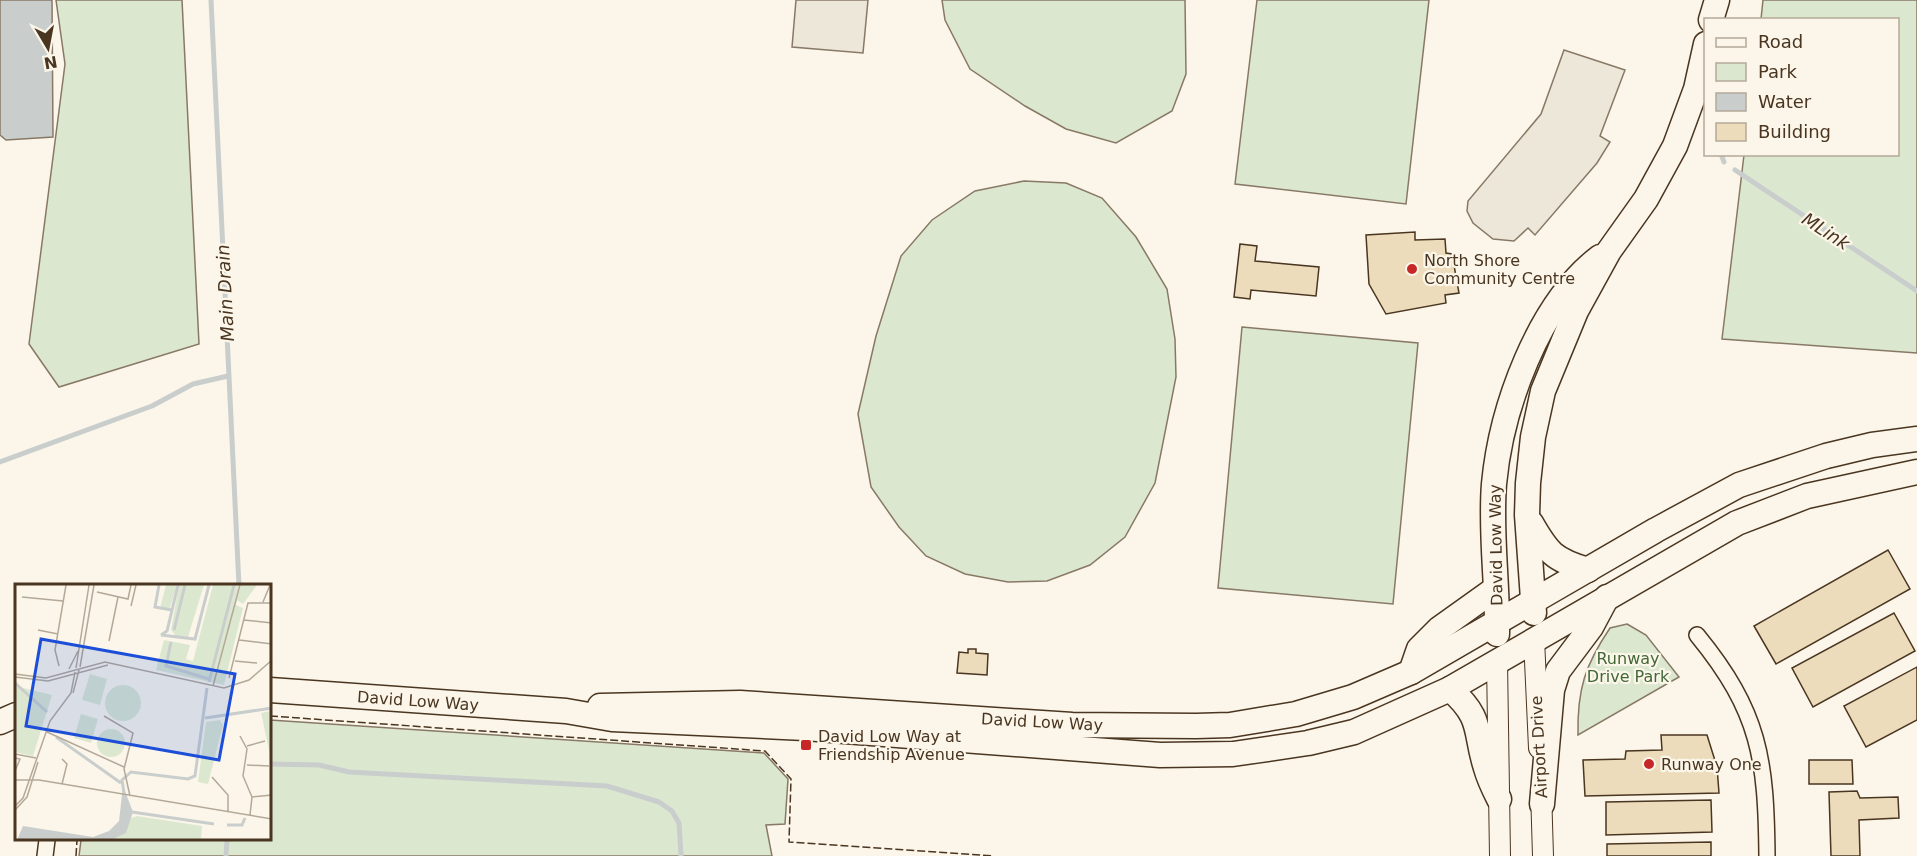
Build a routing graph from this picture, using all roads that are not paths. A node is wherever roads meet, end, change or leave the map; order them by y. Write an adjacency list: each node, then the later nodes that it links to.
1 (1709, 0): 3 (main road)
2 (1717, 0): 4 (main road)
3 (1710, 18)
4 (1711, 18)
5 (1704, 53): 6 (main road, David Low Way)
6 (1609, 251): 9 (main road, David Low Way); 11 (main road, David Low Way)
7 (1917, 439): 10 (main road)
8 (1917, 472): 12 (main road)
9 (1527, 515): 10 (main road); 13 (main road, David Low Way)
10 (1588, 570): 13 (main road)
11 (1495, 589): 14 (main road, David Low Way); 18 (main road)
12 (1607, 597): 16 (main road); 25 (main road)
13 (1534, 601): 14 (main road, David Low Way); 16 (main road, David Low Way)
14 (1497, 622): 17 (main road, David Low Way); 18 (main road, David Low Way)
15 (1697, 635): 30 (street)
16 (1534, 639): 17 (main road, David Low Way); 25 (street, Airport Drive)
17 (1497, 661): 19 (main road, David Low Way); 24 (street)
18 (1411, 672): 21 (main road, David Low Way)
19 (1450, 688): 21 (main road, David Low Way); 24 (main road)
20 (272, 690): 21 (main road, David Low Way)
21 (739, 714)
22 (15, 716): 23 (main road)
23 (0, 722)
24 (1498, 799): 28 (street)
25 (1542, 804): 29 (street, Airport Drive)
26 (47, 841): 27 (street)
27 (45, 856)
28 (1500, 856)
29 (1543, 856)
30 (1767, 856)

